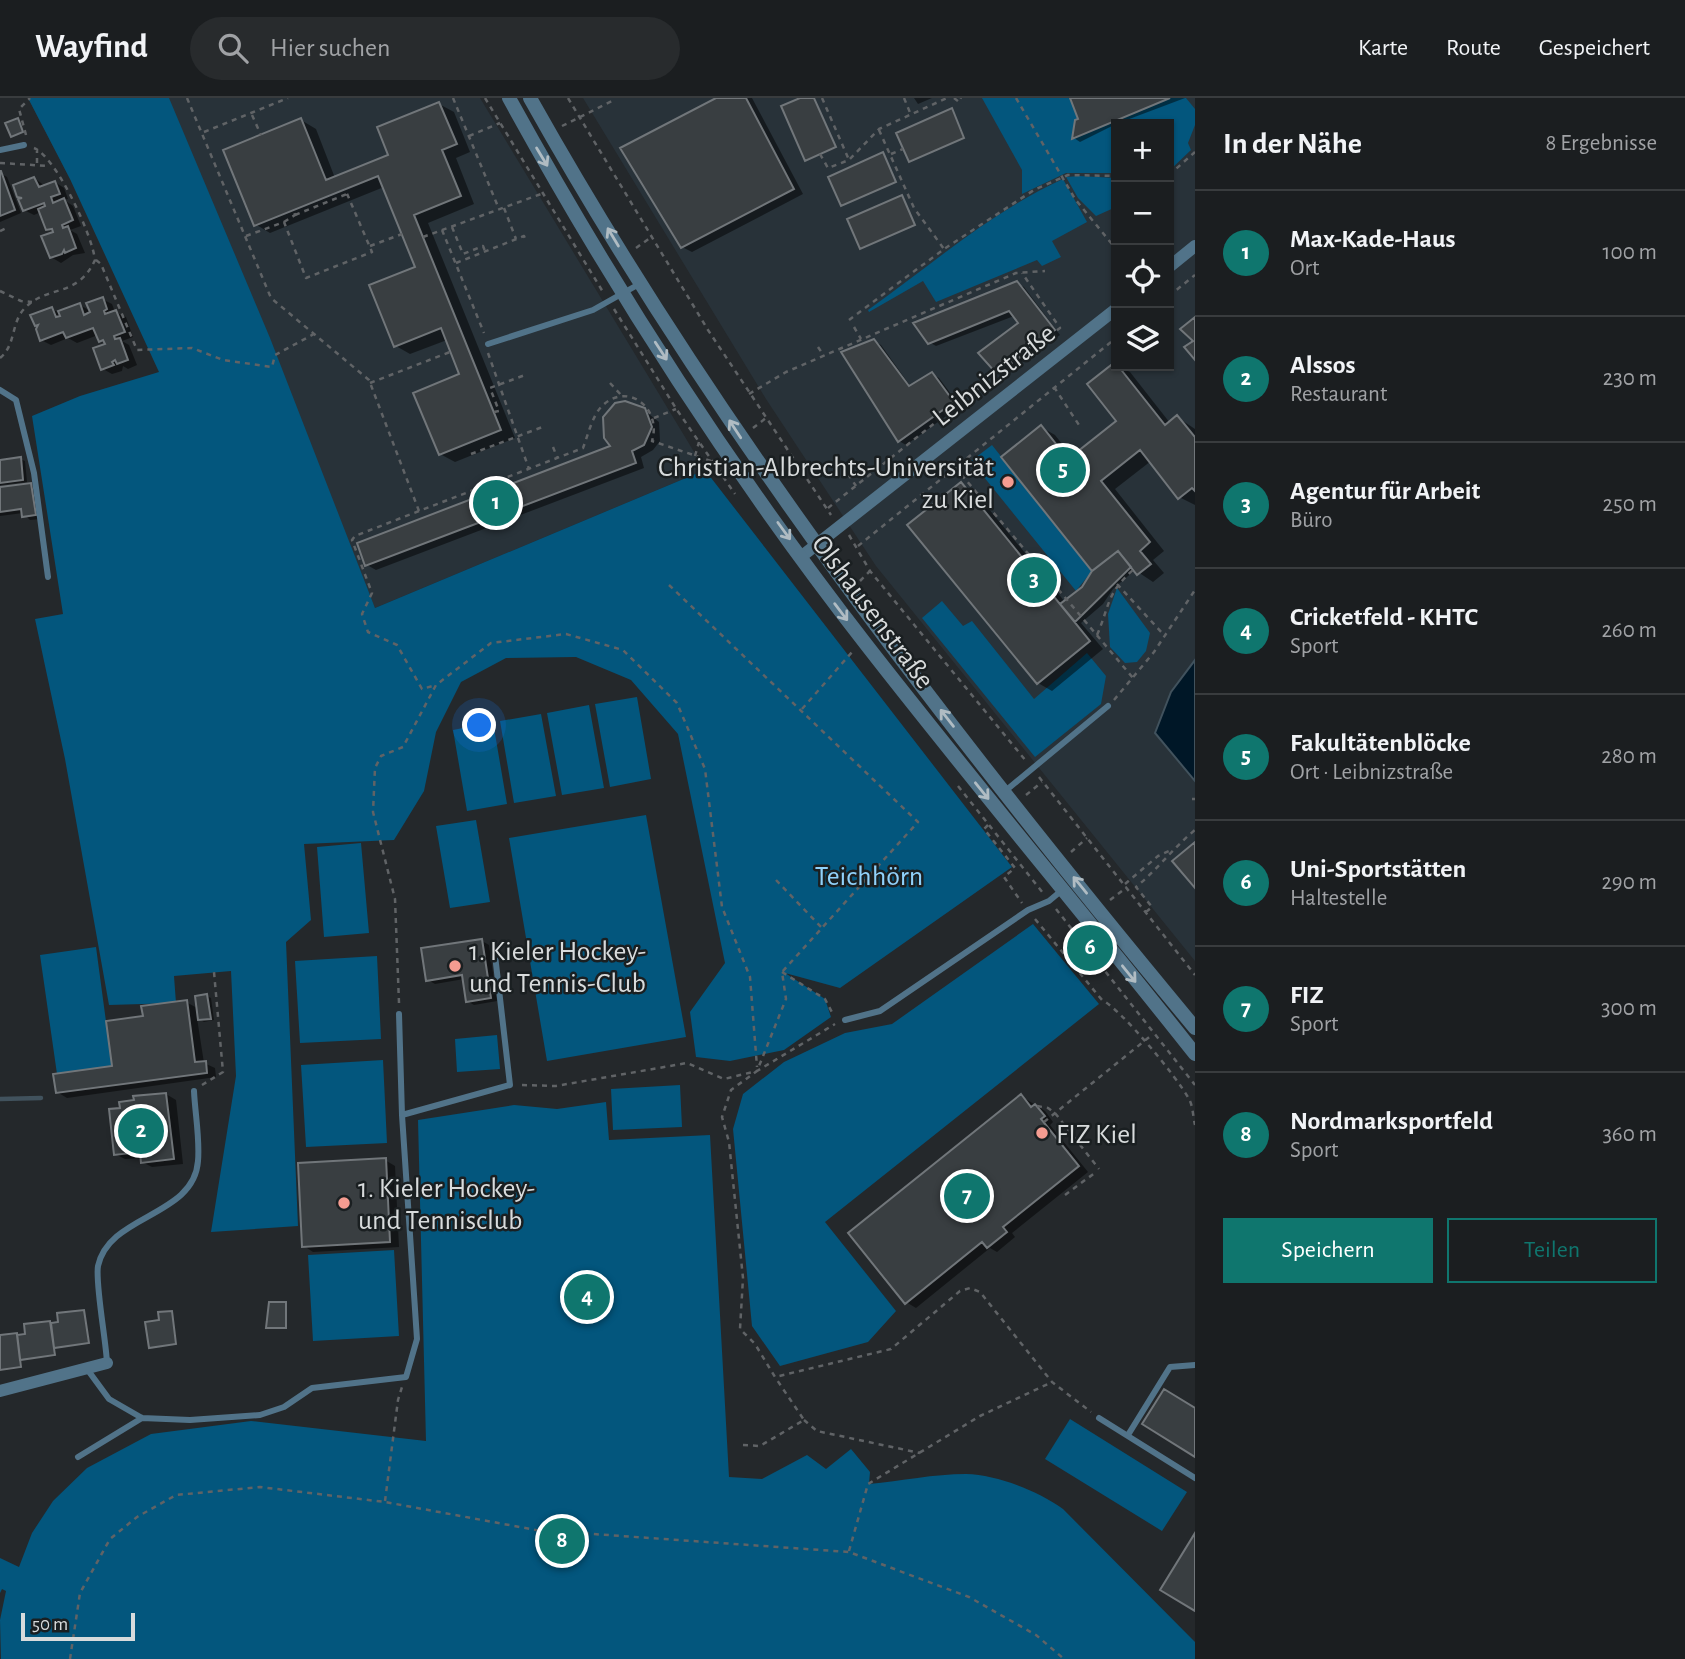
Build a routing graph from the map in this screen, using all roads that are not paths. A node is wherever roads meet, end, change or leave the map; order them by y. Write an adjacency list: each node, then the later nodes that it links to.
1 (509, 98): 8 (street, Olshausenstraße, one-way to 8)
2 (530, 98): 7 (street, Olshausenstraße, one-way to 2)
3 (24, 145): 4 (lane)
4 (0, 149)
5 (1195, 246): 6 (street)
6 (1174, 263)
7 (641, 283): 8 (lane); 12 (street, Olshausenstraße, one-way to 7)
8 (624, 294): 10 (lane); 13 (street, Olshausenstraße, one-way to 13)
9 (1111, 313): 12 (street, Leibnizstraße)
10 (488, 344)
11 (0, 390): 14 (lane)
12 (815, 546): 13 (street, Leibnizstraße); 16 (street, Olshausenstraße, one-way to 12)
13 (802, 556): 17 (street, Olshausenstraße, one-way to 17)
14 (48, 577)
15 (1108, 706): 16 (lane)
16 (1004, 792): 21 (street, Olshausenstraße, one-way to 16)
17 (1061, 891): 20 (lane); 22 (street, Olshausenstraße, one-way to 22)
18 (495, 955): 24 (lane)
19 (399, 1014): 24 (lane)
20 (845, 1020)
21 (1195, 1028)
22 (1195, 1054)
23 (194, 1091): 25 (lane)
24 (402, 1115): 29 (lane)
25 (107, 1363): 27 (street)
26 (1195, 1365): 31 (lane)
27 (85, 1368): 28 (street); 29 (lane)
28 (0, 1391)
29 (142, 1418): 32 (lane)
30 (1099, 1418): 31 (lane)
31 (1128, 1435): 33 (lane)
32 (78, 1457)
33 (1195, 1478)

